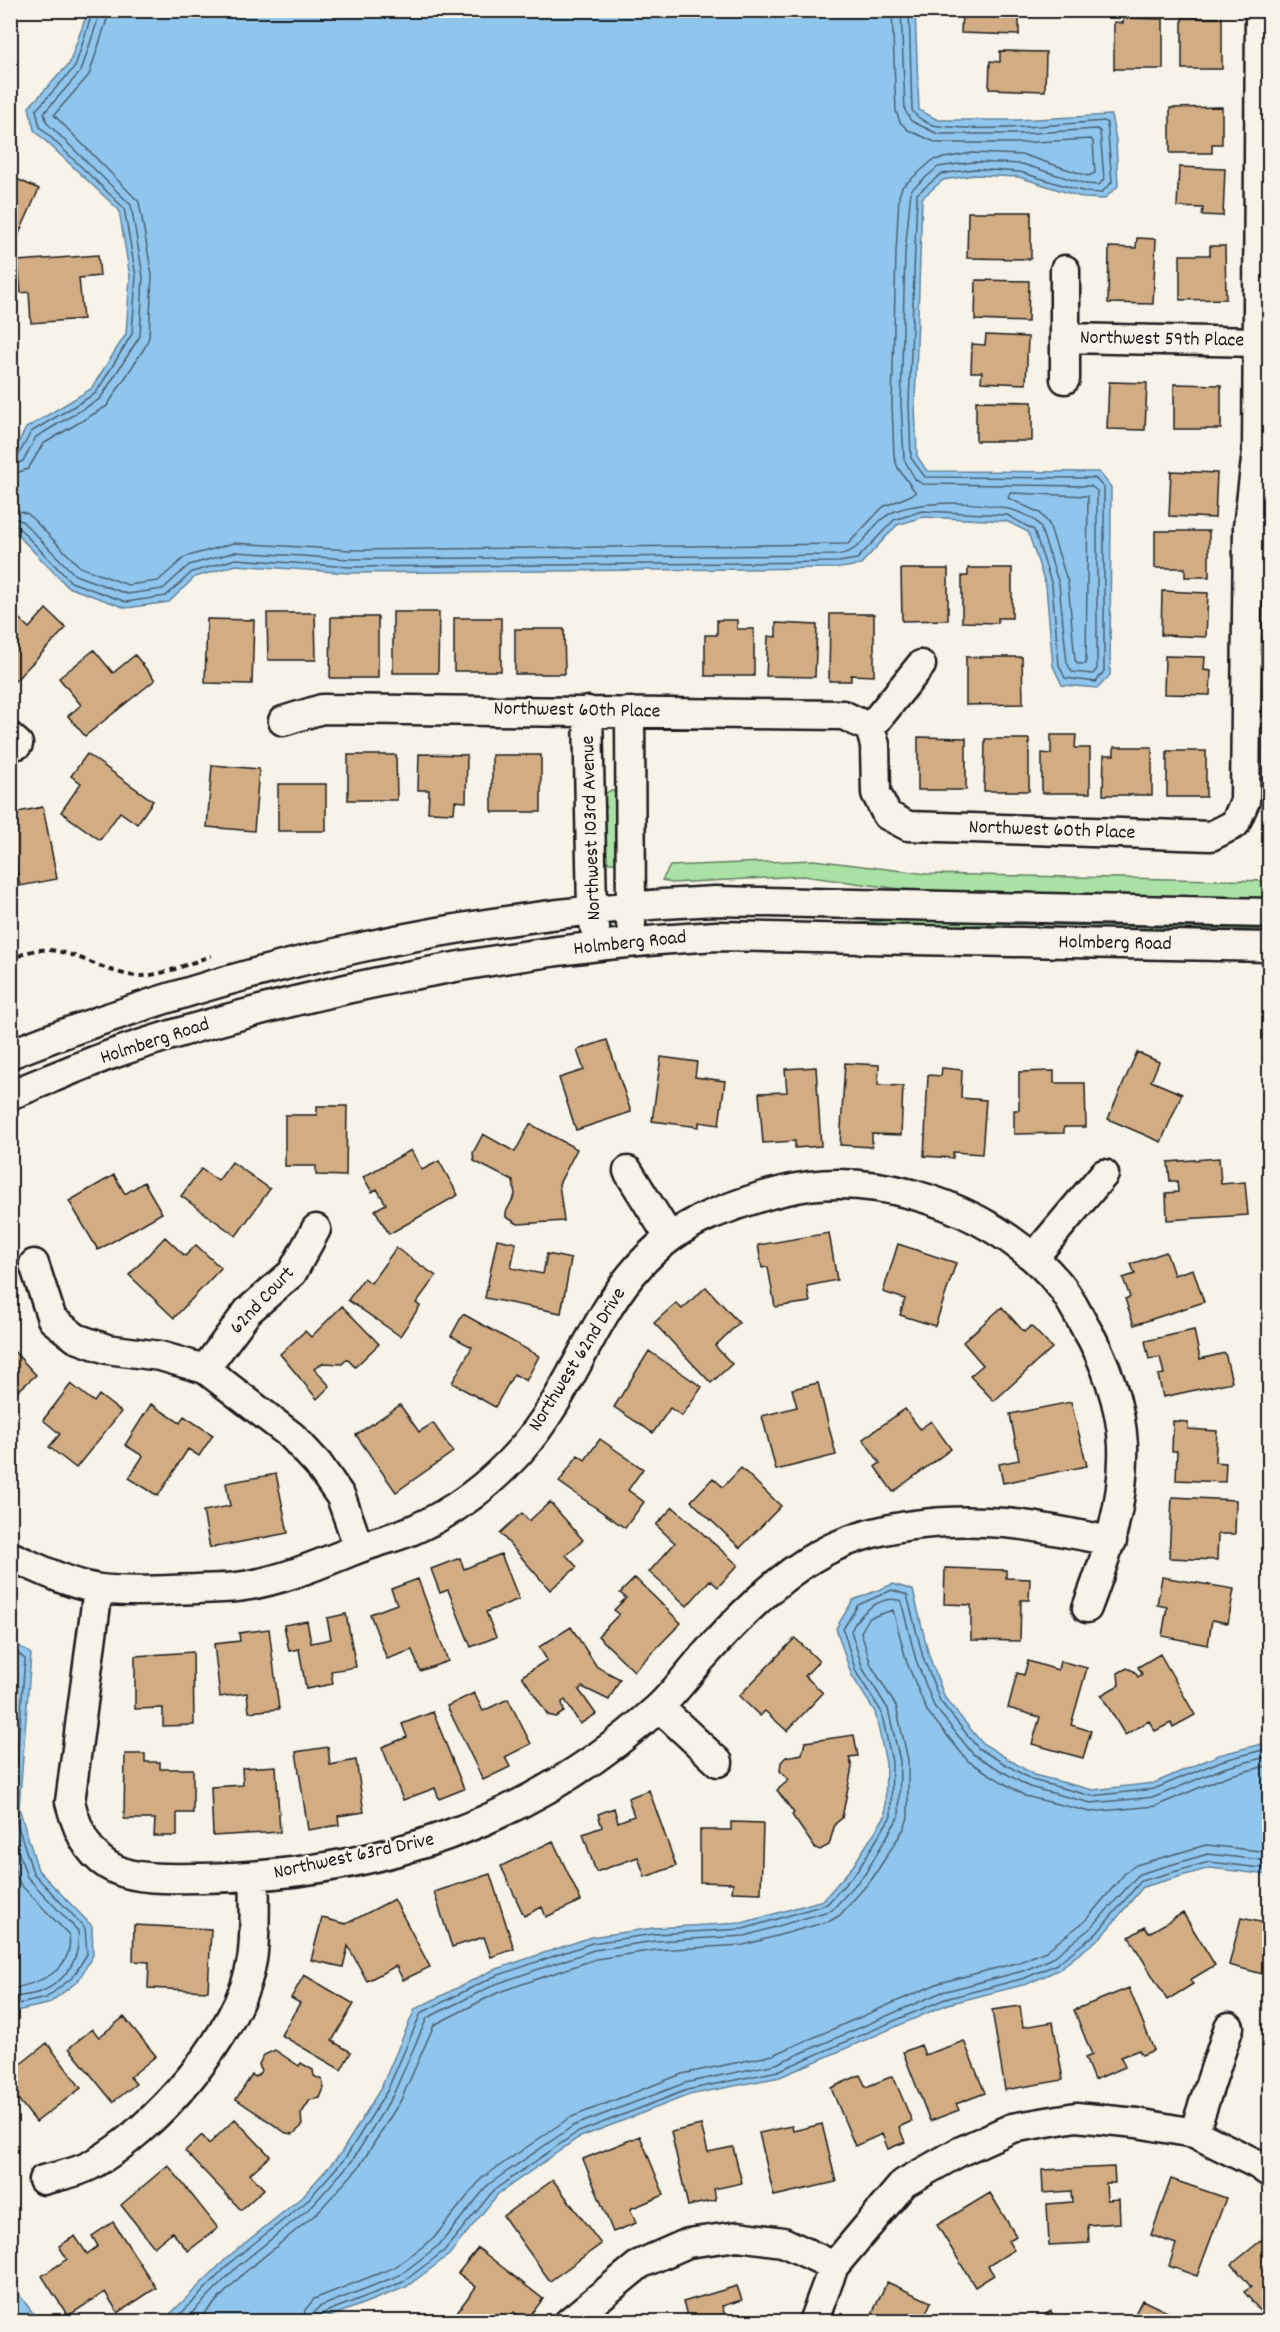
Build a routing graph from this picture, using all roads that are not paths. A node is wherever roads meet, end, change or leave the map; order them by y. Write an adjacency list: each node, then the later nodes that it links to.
1 (1260, 10): 4 (street)
2 (1065, 270): 3 (street, Northwest 59th Place)
3 (1065, 339): 4 (street, Northwest 59th Place); 5 (street, Northwest 59th Place)
4 (1259, 342): 10 (street, Northwest 60th Place)
5 (1065, 379)
6 (921, 665): 10 (street)
7 (588, 711): 8 (street, Northwest 60th Place); 9 (street, Northwest 60th Place); 11 (street, Northwest 103rd Avenue)
8 (630, 711): 10 (street, Northwest 60th Place); 12 (street, Northwest 103rd Avenue)
9 (283, 721)
10 (870, 728)
11 (590, 779): 12 (street); 14 (street, Northwest 103rd Avenue)
12 (629, 780): 13 (street, Northwest 103rd Avenue)
13 (628, 905): 14 (street, Holmberg Road); 15 (street, Holmberg Road); 16 (street, Northwest 103rd Avenue)
14 (592, 910): 17 (street, Northwest 103rd Avenue); 19 (street, Holmberg Road)
15 (1269, 913)
16 (632, 941): 17 (street, Holmberg Road); 18 (street, Holmberg Road)
17 (598, 945): 20 (street, Holmberg Road)
18 (1269, 947)
19 (10, 1054)
20 (10, 1095)
21 (628, 1171): 24 (street)
22 (1104, 1174): 25 (street)
23 (316, 1229): 27 (street, 62nd Court)
24 (669, 1237): 25 (street, Northwest 62nd Drive); 29 (street, Northwest 62nd Drive)
25 (1034, 1257): 28 (street, Northwest 62nd Drive)
26 (34, 1264): 27 (street)
27 (205, 1370): 29 (street)
28 (1112, 1541): 32 (street, Northwest 62nd Drive); 33 (street, Northwest 63rd Drive)
29 (359, 1548): 31 (street, Northwest 62nd Drive)
30 (10, 1556): 31 (street)
31 (98, 1589): 35 (street, Northwest 63rd Drive)
32 (1087, 1608)
33 (659, 1707): 34 (street); 35 (street, Northwest 63rd Drive)
34 (718, 1762)
35 (255, 1878): 39 (street)
36 (1229, 2027): 37 (street)
37 (1194, 2133): 38 (street); 40 (street)
38 (1269, 2173)
39 (43, 2180)
40 (834, 2266): 41 (street); 42 (street)
41 (569, 2322)
42 (813, 2322)

